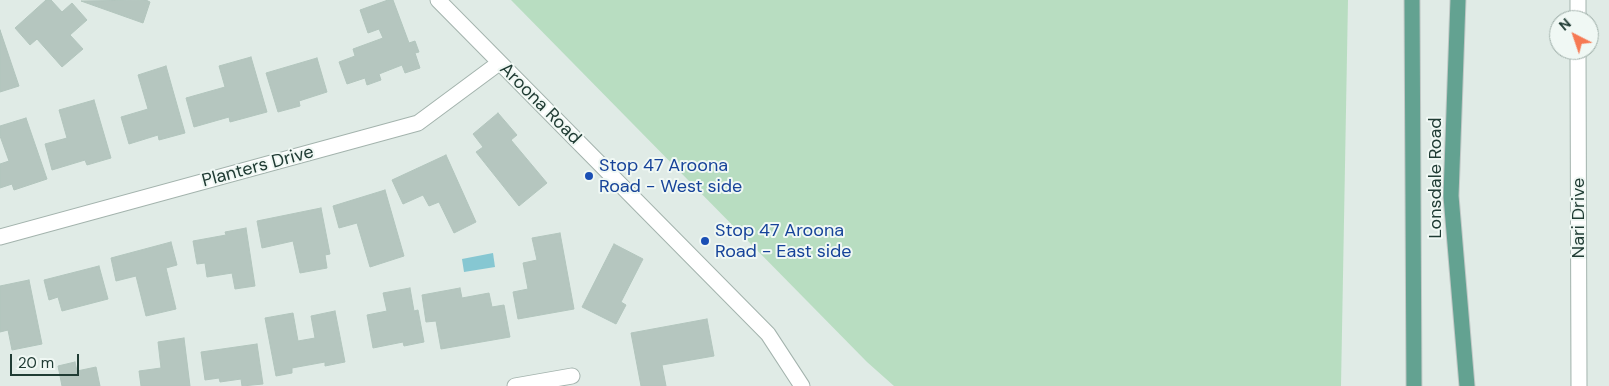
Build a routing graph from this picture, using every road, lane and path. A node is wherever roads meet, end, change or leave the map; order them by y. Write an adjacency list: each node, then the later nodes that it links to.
1 (438, 0): 5 (street, Aroona Road)
2 (1412, 0): 10 (main road, Lonsdale Road)
3 (1458, 0): 11 (main road, Lonsdale Road)
4 (1578, 60): 12 (street, Nari Drive)
5 (499, 63): 6 (street, Planters Drive); 9 (street, Aroona Road)
6 (0, 237)
7 (572, 376): 8 (street)
8 (515, 386)
9 (802, 386)
10 (1414, 386)
11 (1467, 386)
12 (1579, 386)

